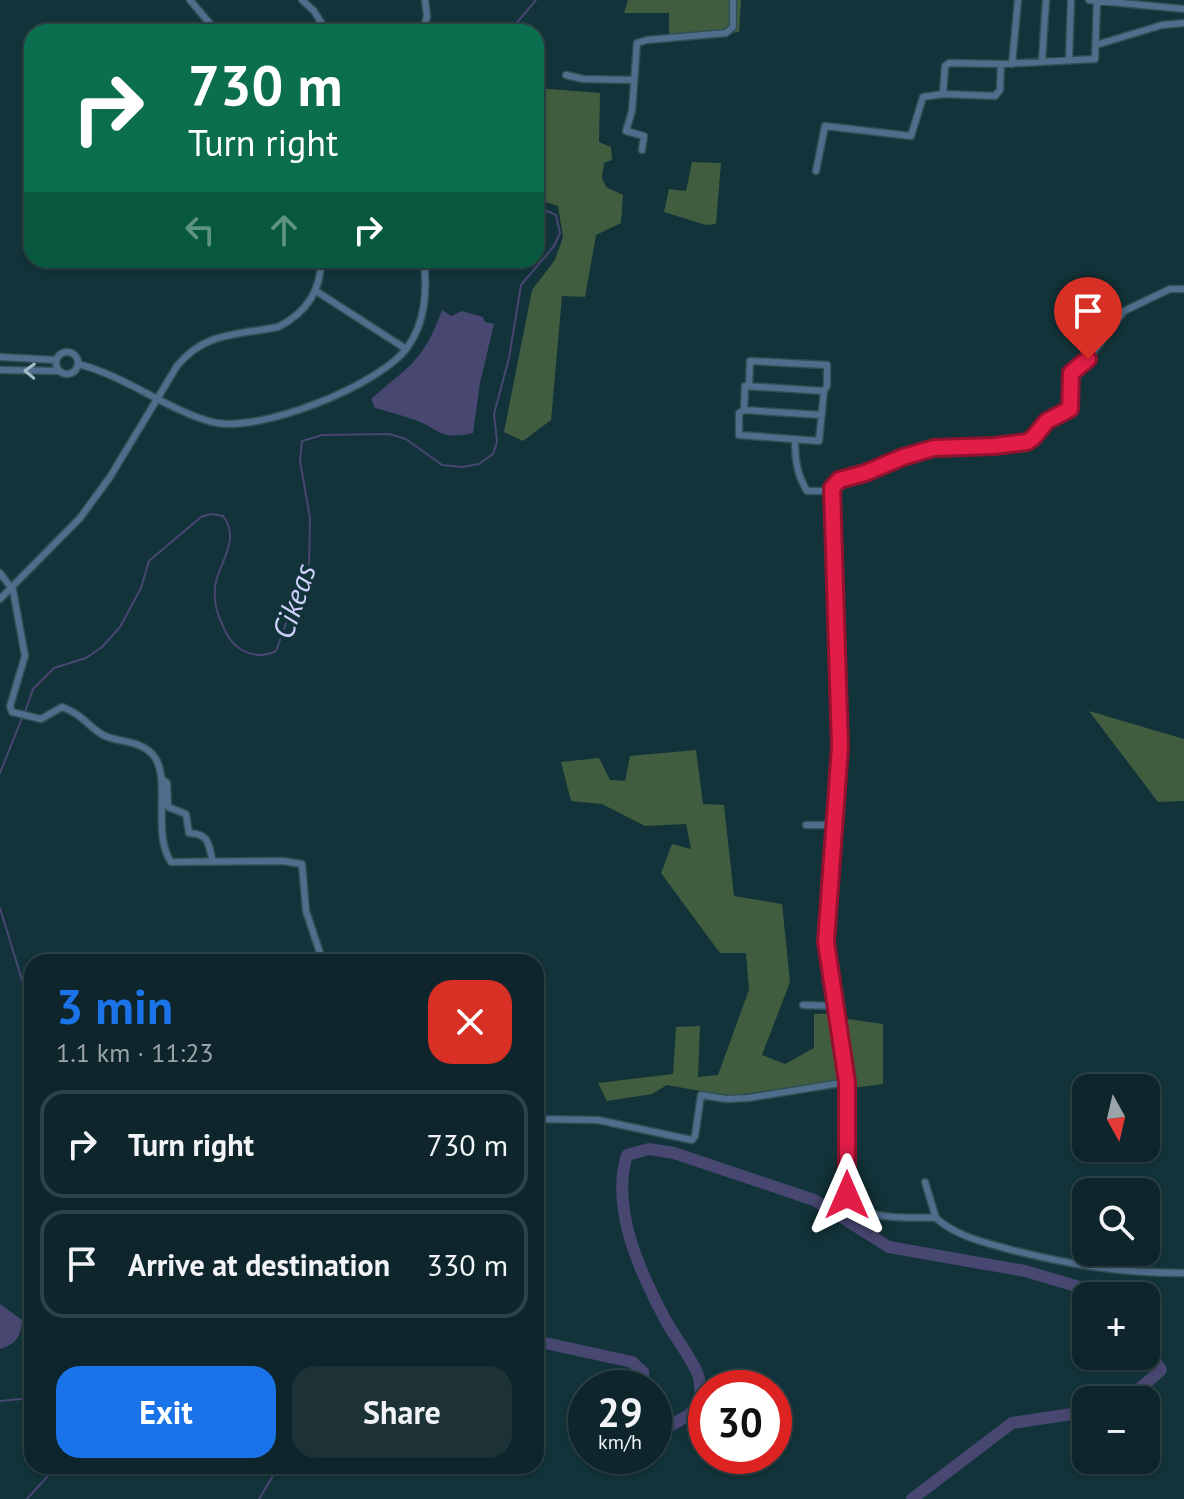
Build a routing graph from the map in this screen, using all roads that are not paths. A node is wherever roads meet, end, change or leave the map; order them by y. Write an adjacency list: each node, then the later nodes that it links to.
1 (190, 0): 12 (street)
2 (302, 0): 13 (street)
3 (425, 0): 14 (street)
4 (733, 0): 21 (street)
5 (1018, 0): 19 (street)
6 (1046, 0): 17 (street)
7 (1071, 0): 16 (street)
8 (1089, 0): 9 (street)
9 (1097, 1): 10 (street); 15 (street)
10 (1184, 9)
11 (1184, 23): 15 (street)
12 (210, 24)
13 (322, 24)
14 (425, 24)
15 (1096, 45): 16 (street)
16 (1069, 60): 17 (street)
17 (1042, 61): 19 (street)
18 (1001, 64): 19 (street); 22 (street); 22 (street)
19 (1012, 64)
20 (566, 75): 21 (street)
21 (634, 80): 23 (street)
22 (943, 94): 24 (street)
23 (642, 150)
24 (816, 171)
25 (320, 268): 28 (street)
26 (424, 268): 29 (street)
27 (1184, 289): 41 (street)
28 (316, 291): 29 (street); 37 (street)
29 (406, 349): 37 (street)
30 (0, 357): 31 (street)
31 (56, 360): 32 (street); 34 (street)
32 (78, 364): 34 (street); 37 (street)
33 (0, 370): 34 (street, one-way to 33)
34 (59, 371)
35 (749, 386): 36 (street); 36 (street); 38 (street)
36 (824, 391): 39 (street)
37 (158, 398): 43 (street)
38 (744, 410): 39 (street); 40 (street)
39 (822, 415): 40 (street)
40 (795, 440): 41 (street)
41 (832, 491): 47 (street)
42 (0, 573): 43 (street)
43 (11, 585): 44 (street); 45 (street)
44 (0, 599)
45 (162, 779): 48 (street); 48 (street)
46 (806, 825): 47 (street)
47 (834, 825): 51 (street)
48 (213, 862): 49 (street)
49 (320, 954)
50 (803, 1005): 51 (street)
51 (834, 1006): 52 (street)
52 (847, 1082): 53 (street); 55 (street)
53 (544, 1119)
54 (925, 1182): 55 (street)
55 (936, 1218): 56 (street)
56 (1184, 1273)

